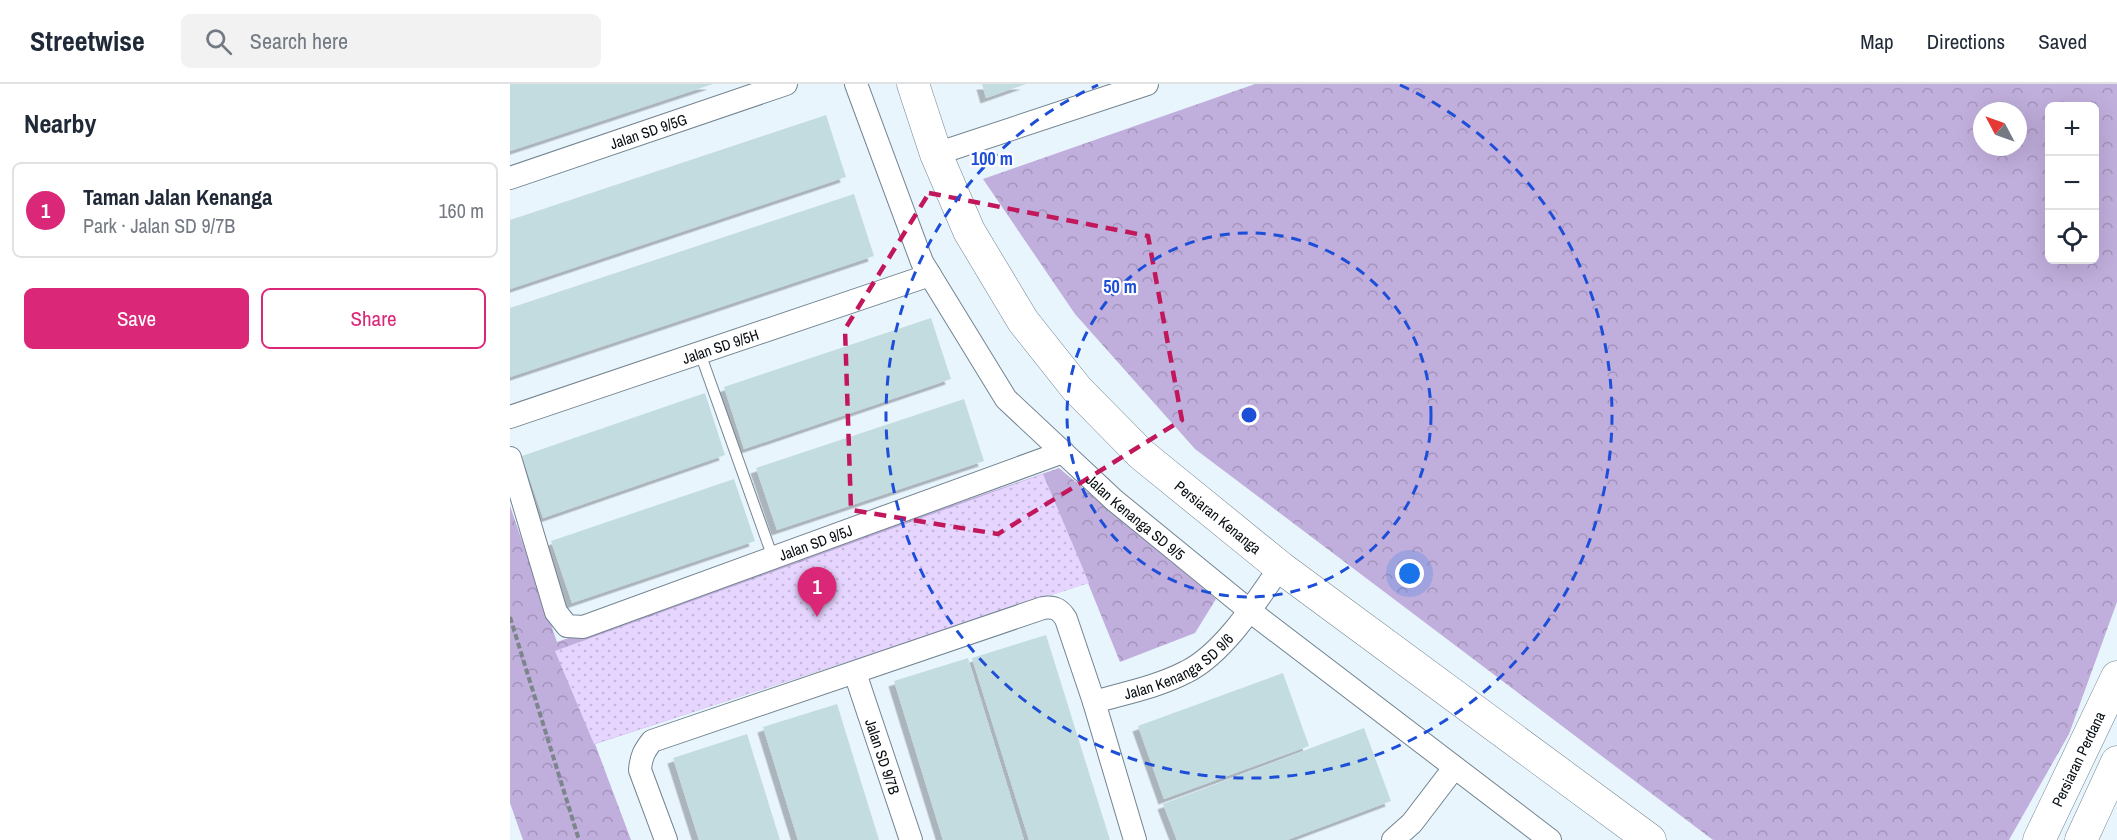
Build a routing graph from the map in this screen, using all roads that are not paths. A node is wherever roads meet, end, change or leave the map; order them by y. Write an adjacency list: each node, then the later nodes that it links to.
1 (786, 84): 6 (street, Jalan SD 9/5G)
2 (856, 84): 7 (street, Jalan Kenanga SD 9/5)
3 (913, 84): 5 (street, Persiaran Kenanga)
4 (1147, 84): 5 (street)
5 (936, 154): 13 (street, Persiaran Kenanga)
6 (510, 178)
7 (930, 274): 8 (street, Jalan SD 9/5H); 10 (street, Jalan Kenanga SD 9/5)
8 (700, 353): 9 (street, Jalan SD 9/5H); 12 (lane)
9 (510, 417)
10 (1063, 452): 12 (street, Jalan SD 9/5J); 14 (street, Jalan Kenanga SD 9/5)
11 (510, 458): 12 (street, Jalan SD 9/5J)
12 (773, 558)
13 (1280, 567): 14 (street, Jalan Kenanga SD 9/6); 25 (street, Persiaran Kenanga)
14 (1250, 611): 17 (street, Jalan Kenanga SD 9/6); 18 (street, Jalan Kenanga SD 9/5)
15 (855, 673): 17 (street); 20 (street); 21 (street, Jalan SD 9/7B)
16 (2117, 677): 26 (street, Persiaran Perdana)
17 (1094, 702): 22 (street)
18 (1454, 768): 23 (street); 24 (street, Jalan Kenanga SD 9/5)
19 (2113, 776): 27 (street)
20 (666, 840)
21 (911, 840)
22 (1136, 840)
23 (1393, 840)
24 (1550, 840)
25 (1650, 840)
26 (2039, 840)
27 (2080, 840)

